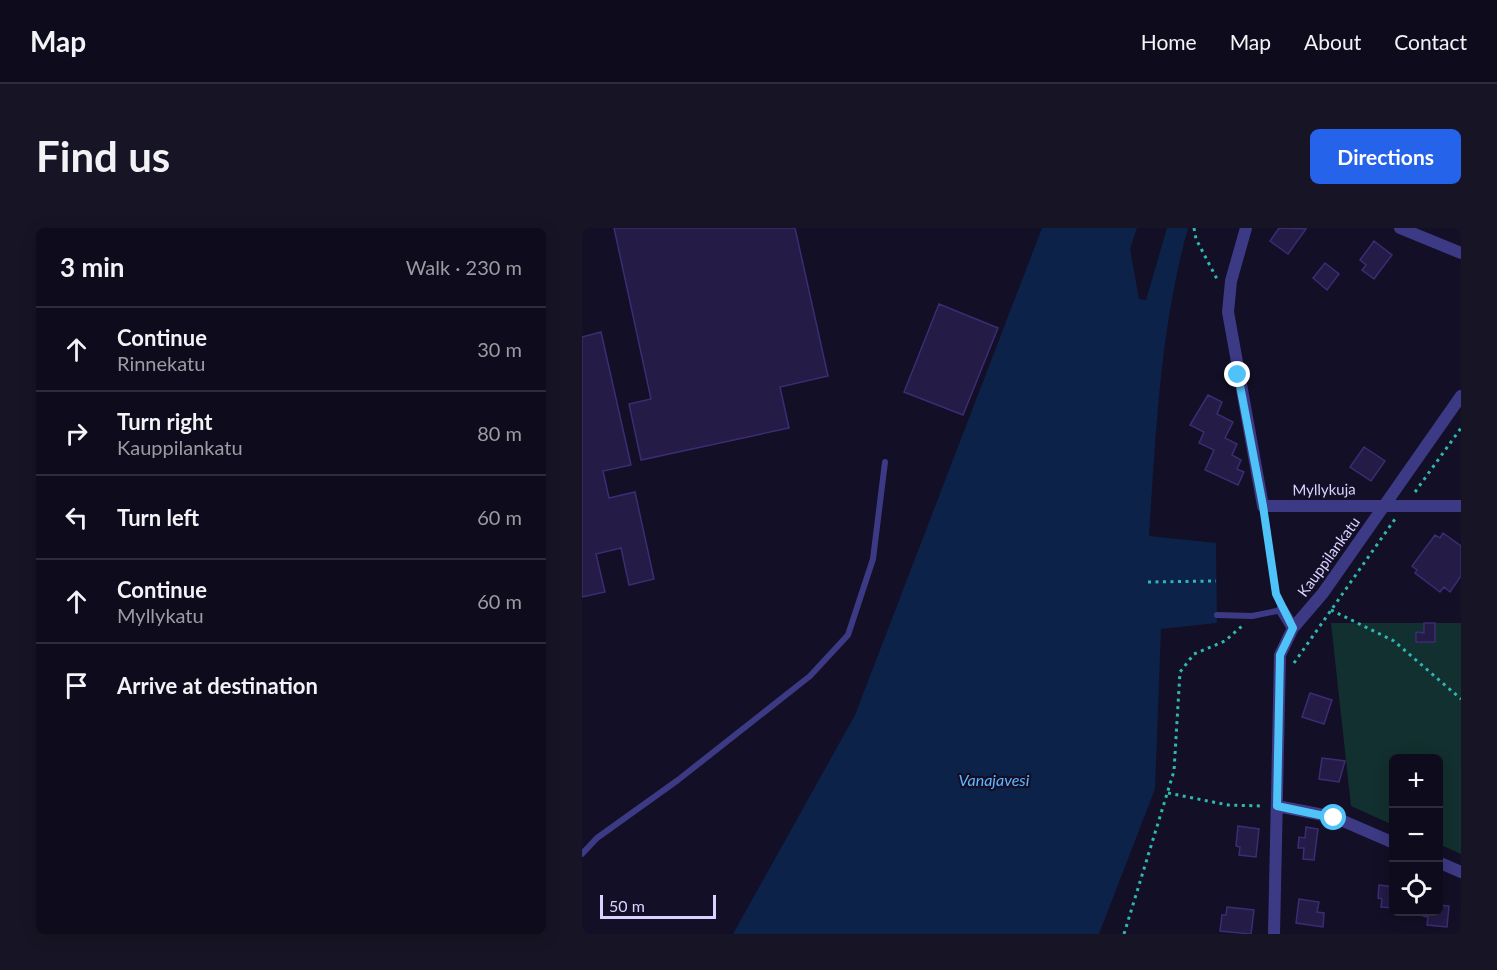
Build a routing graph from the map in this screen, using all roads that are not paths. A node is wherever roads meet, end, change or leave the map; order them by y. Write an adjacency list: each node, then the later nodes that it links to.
1 (1246, 228): 7 (street)
2 (1400, 228): 3 (street)
3 (1461, 253)
4 (1461, 396): 6 (street, Kauppilankatu)
5 (885, 462): 14 (lane)
6 (1385, 504): 7 (street, Myllykuja); 8 (street, Myllykuja); 11 (street, Kauppilankatu)
7 (1263, 506): 9 (lane)
8 (1461, 506)
9 (1282, 610): 10 (lane); 11 (street)
10 (1217, 615)
11 (1293, 628): 12 (street, Kauppilankatu)
12 (1277, 806): 13 (street); 17 (street, Kauppilankatu)
13 (1389, 841)
14 (582, 854)
15 (1443, 864): 16 (street)
16 (1461, 872)
17 (1274, 934)

